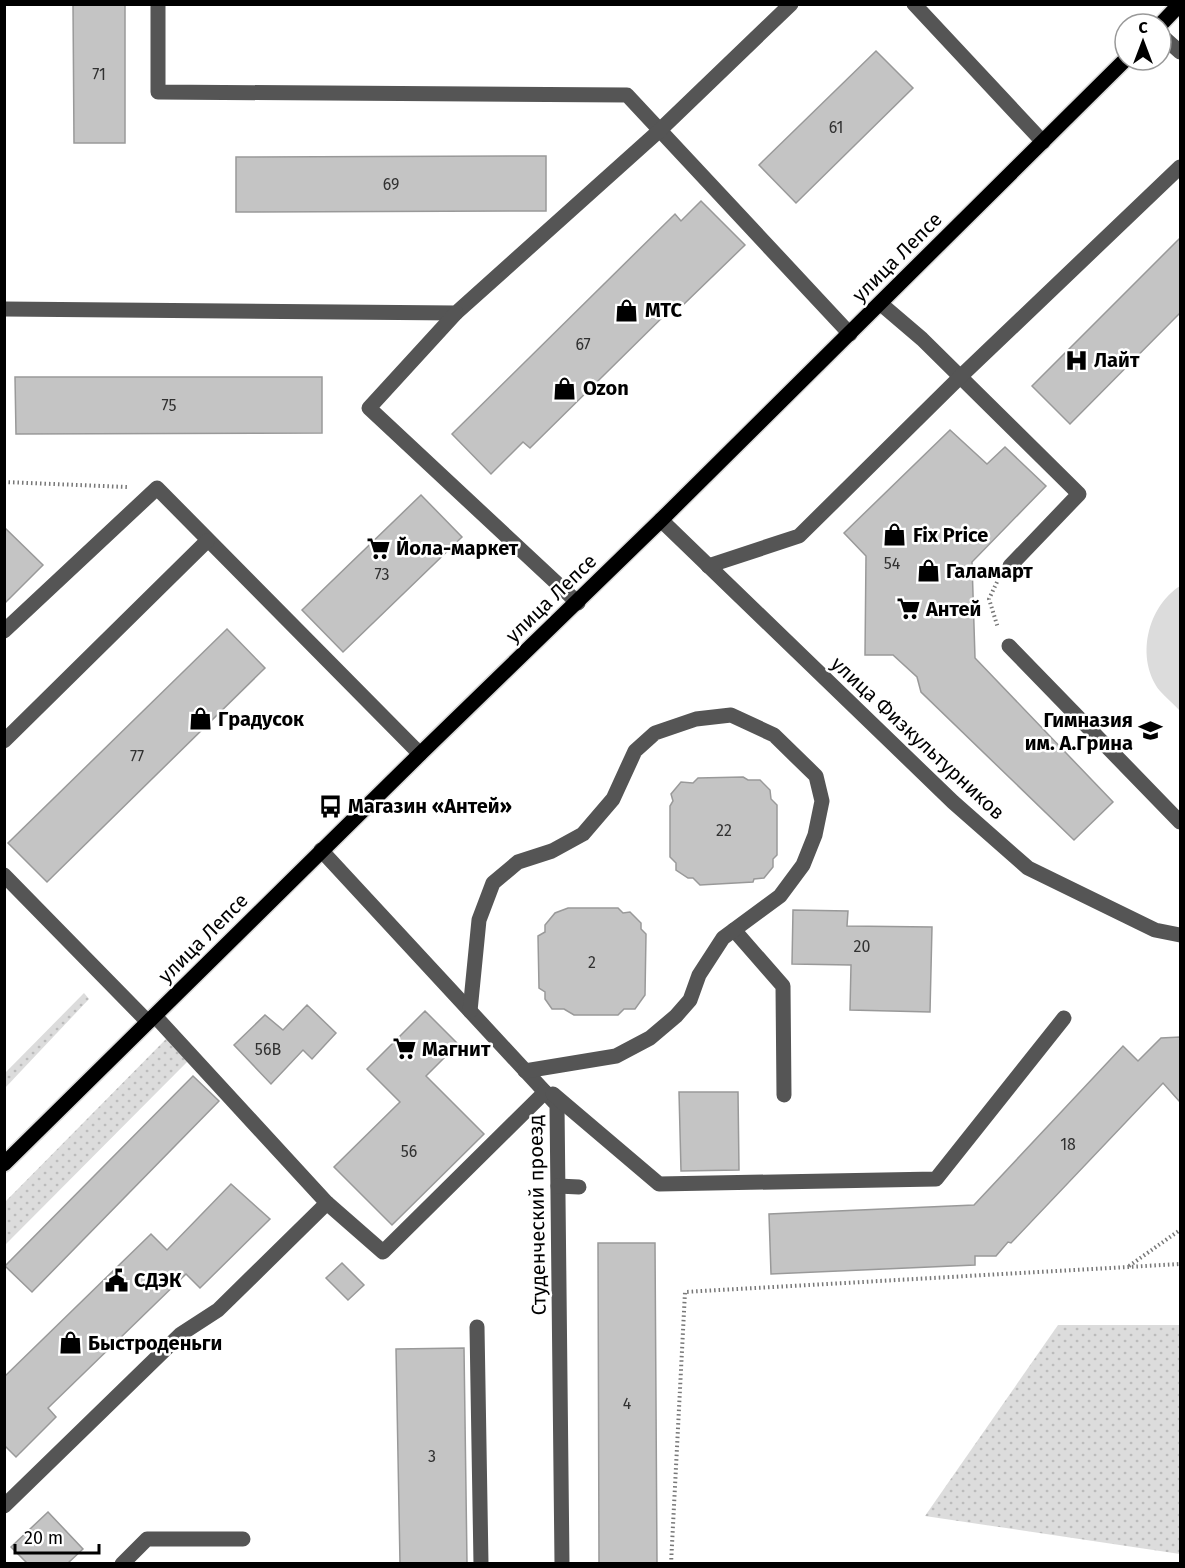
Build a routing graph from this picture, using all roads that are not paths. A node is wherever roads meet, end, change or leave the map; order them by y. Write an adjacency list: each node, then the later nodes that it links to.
1 (158, 4): 5 (street)
2 (791, 4): 5 (street)
3 (914, 4): 6 (street)
4 (1113, 72): 6 (main road, улица Лепсе)
5 (660, 130): 10 (street); 11 (street)
6 (1043, 142): 8 (main road, улица Лепсе)
7 (1180, 167): 12 (street)
8 (881, 304): 11 (main road, улица Лепсе); 12 (street)
9 (4, 309): 10 (street)
10 (456, 313): 17 (street)
11 (850, 334): 13 (main road, улица Лепсе)
12 (960, 377): 15 (street); 16 (street)
13 (661, 520): 15 (street, улица Физкультурников); 17 (main road, улица Лепсе)
14 (207, 541): 18 (street); 20 (street); 21 (street)
15 (708, 566): 26 (street, улица Физкультурников)
16 (1010, 566)
17 (578, 603): 21 (main road, улица Лепсе)
18 (4, 631)
19 (1009, 646): 22 (street)
20 (4, 741)
21 (420, 754): 23 (main road, улица Лепсе)
22 (1180, 822)
23 (321, 850): 27 (street, Студенческий проезд); 29 (main road, улица Лепсе)
24 (4, 875): 29 (street)
25 (734, 930): 27 (street); 30 (street); 32 (street)
26 (1180, 935)
27 (470, 1011): 30 (street, Студенческий проезд)
28 (1064, 1018): 30 (street)
29 (151, 1019): 33 (main road, улица Лепсе); 36 (street)
30 (525, 1071): 31 (street, Студенческий проезд)
31 (545, 1092): 34 (street, Студенческий проезд); 36 (street)
32 (784, 1095)
33 (4, 1164)
34 (558, 1186): 35 (street); 42 (street, Студенческий проезд)
35 (579, 1187)
36 (327, 1203): 38 (street)
37 (477, 1327): 41 (street)
38 (4, 1506)
39 (243, 1539): 40 (street)
40 (122, 1563)
41 (481, 1563)
42 (562, 1563)

